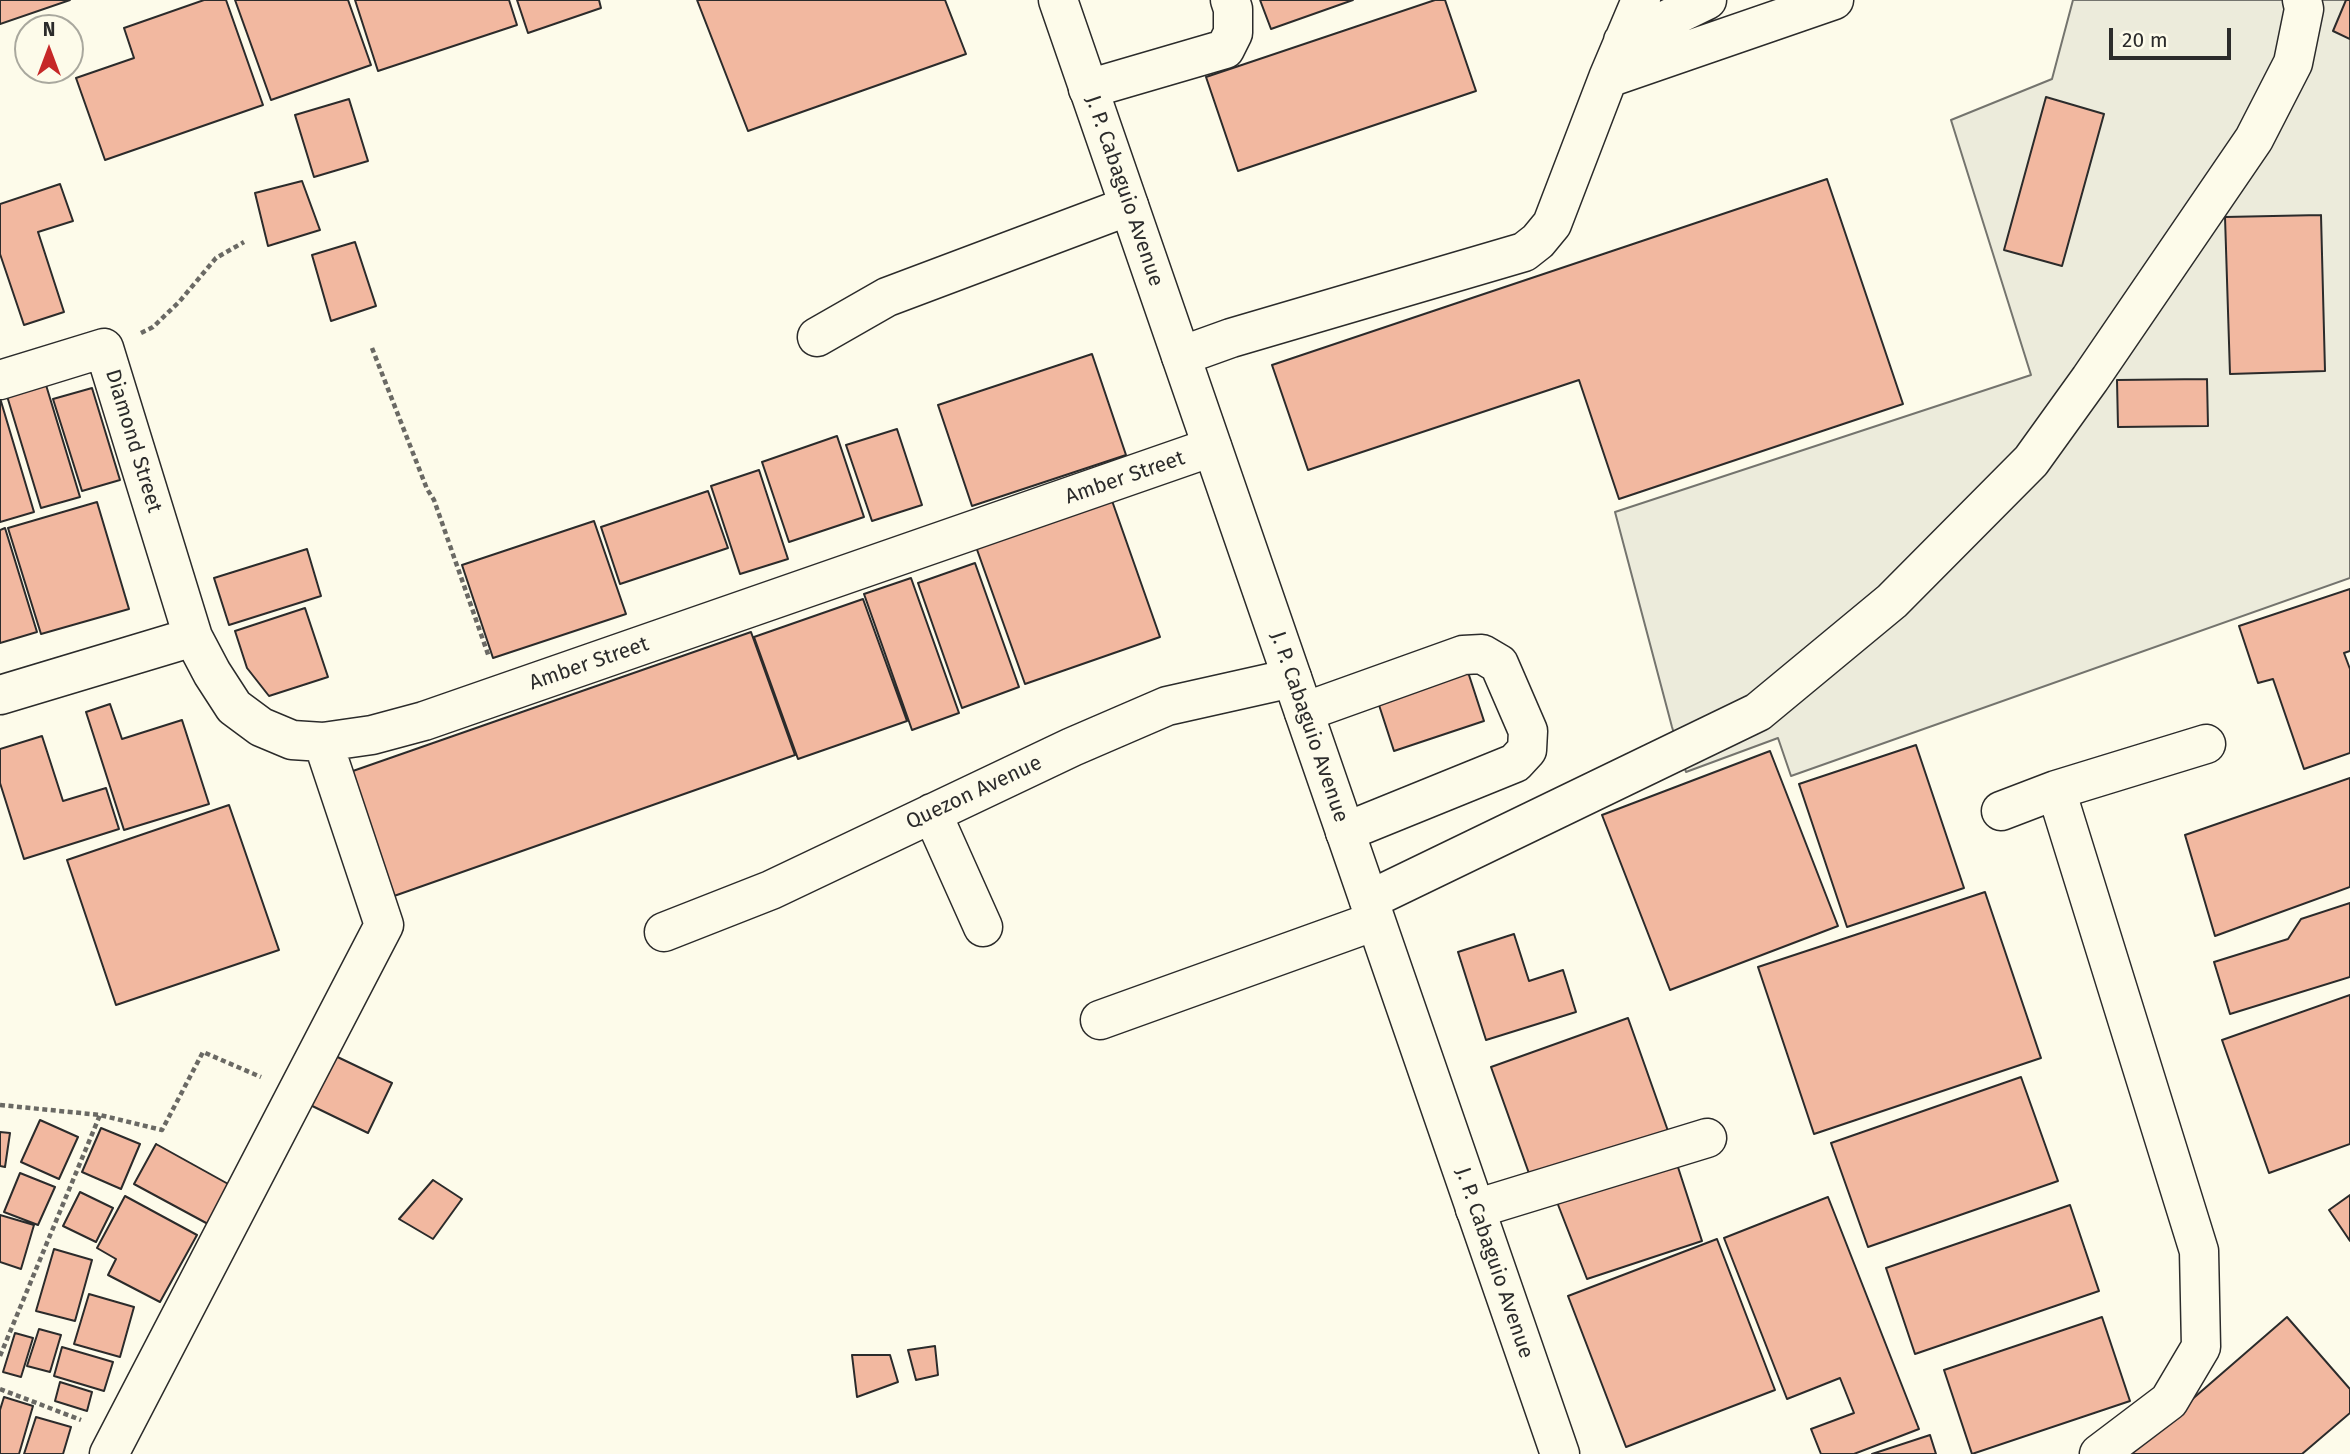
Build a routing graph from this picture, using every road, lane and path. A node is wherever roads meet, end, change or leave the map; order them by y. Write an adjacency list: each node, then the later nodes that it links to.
1 (1058, 0): 9 (street, J. P. Cabaguio Avenue)
2 (1230, 0): 9 (street)
3 (1641, 0): 7 (street)
4 (1707, 0): 7 (street)
5 (1834, 0): 8 (street)
6 (2302, 0): 28 (street)
7 (1623, 41): 8 (street)
8 (1608, 78): 15 (street)
9 (1088, 89): 10 (street, J. P. Cabaguio Avenue)
10 (1129, 206): 12 (street); 15 (street, J. P. Cabaguio Avenue)
11 (244, 242): 13 (path)
12 (817, 337)
13 (104, 348): 16 (street, Diamond Street); 18 (street, Diamond Street)
14 (372, 348): 19 (path)
15 (1181, 356): 17 (street, J. P. Cabaguio Avenue)
16 (0, 380)
17 (1212, 447): 19 (street, Amber Street); 21 (street, J. P. Cabaguio Avenue)
18 (193, 637): 20 (street); 22 (street, Amber Street)
19 (502, 694): 22 (street, Amber Street)
20 (0, 695)
21 (1298, 695): 26 (street, Quezon Avenue); 27 (street, J. P. Cabaguio Avenue); 27 (street, Quezon Avenue)
22 (323, 742): 32 (street)
23 (2206, 744): 24 (street)
24 (2056, 790): 25 (street); 41 (street)
25 (2001, 811)
26 (933, 813): 29 (street); 30 (street, Quezon Avenue)
27 (1345, 832): 28 (street, J. P. Cabaguio Avenue)
28 (1372, 910): 31 (street); 36 (street, J. P. Cabaguio Avenue)
29 (983, 928)
30 (664, 932)
31 (1100, 1020)
32 (297, 1092): 34 (path); 39 (street)
33 (0, 1105): 34 (path)
34 (100, 1115): 37 (path)
35 (1707, 1138): 36 (street)
36 (1475, 1209): 40 (street, J. P. Cabaguio Avenue)
37 (0, 1356)
38 (0, 1389): 39 (path)
39 (114, 1444)
40 (1560, 1454)
41 (2099, 1454)

